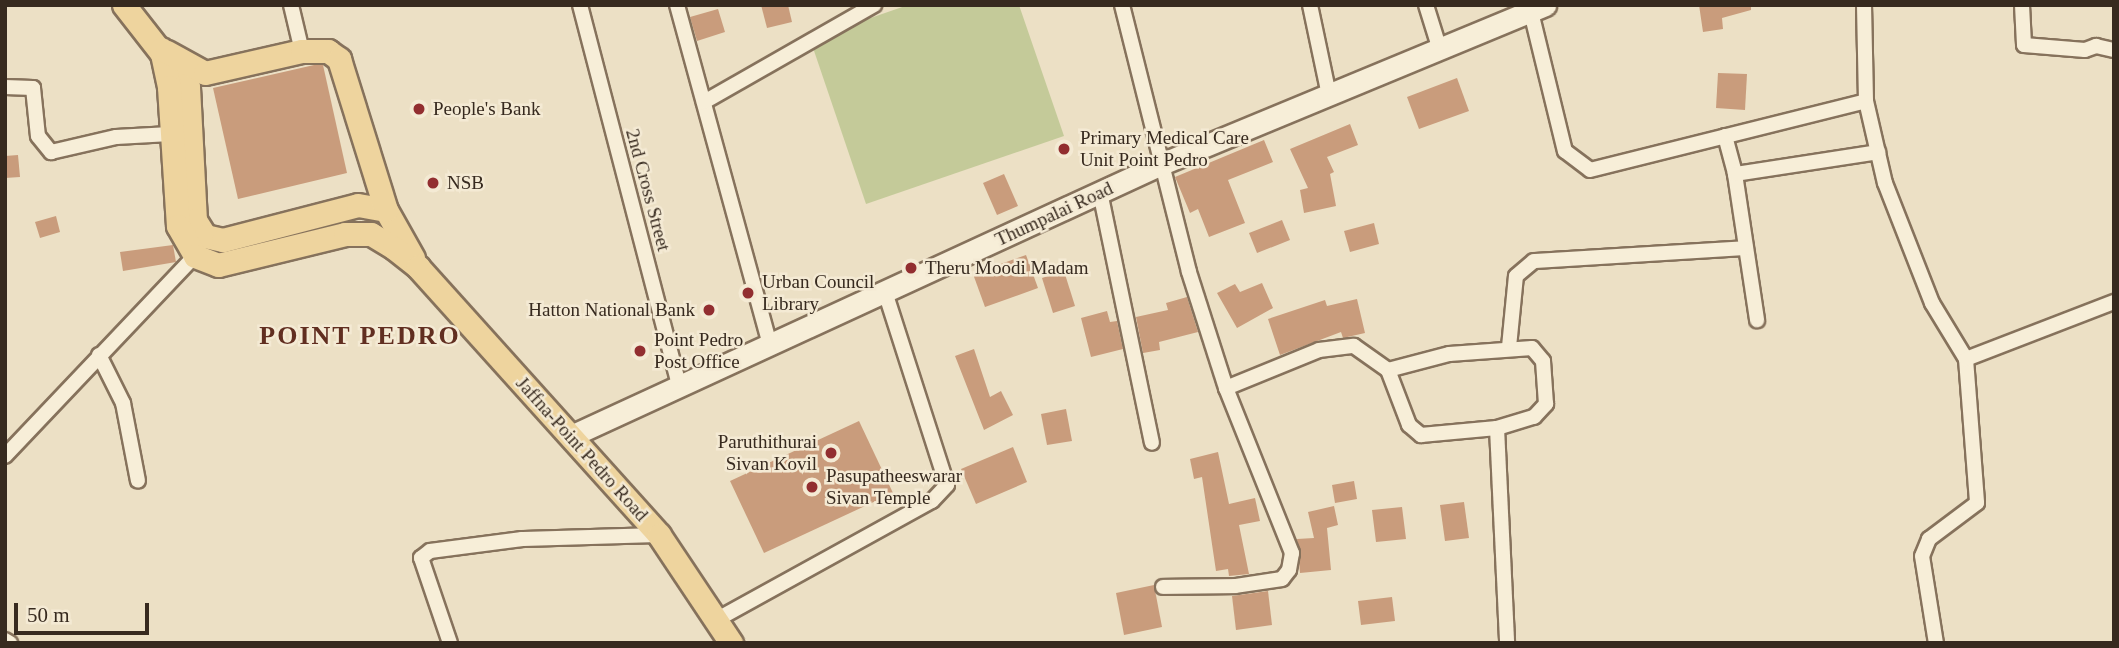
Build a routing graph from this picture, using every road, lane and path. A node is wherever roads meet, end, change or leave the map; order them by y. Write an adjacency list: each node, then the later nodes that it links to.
1 (124, 5): 12 (main road, Jaffna-Point Pedro Road)
2 (291, 5): 15 (street)
3 (580, 5): 38 (street, 2nd Cross Street)
4 (677, 5): 19 (street)
5 (874, 5): 19 (street)
6 (1122, 5): 23 (street)
7 (1310, 5): 17 (street)
8 (1426, 5): 13 (street)
9 (1864, 5): 18 (street)
10 (2022, 5): 14 (street)
11 (1538, 9): 13 (street, Thumpalai Road); 21 (street)
12 (161, 49): 15 (main road, Jaffna-Point Pedro Road); 20 (main road, Jaffna-Point Pedro Road); 26 (main road, Jaffna-Point Pedro Road)
13 (1440, 50): 17 (street, Thumpalai Road)
14 (2114, 50)
15 (302, 51): 26 (main road, Jaffna-Point Pedro Road)
16 (5, 87): 20 (street)
17 (1329, 95): 23 (street, Thumpalai Road)
18 (1866, 101): 21 (street); 22 (street)
19 (704, 102): 33 (street)
20 (170, 134): 28 (main road, Jaffna-Point Pedro Road)
21 (1725, 136): 24 (street)
22 (1878, 152): 24 (street); 36 (street)
23 (1159, 165): 25 (street, Thumpalai Road); 39 (street)
24 (1735, 174): 27 (street)
25 (1100, 192): 30 (street, Thumpalai Road); 42 (street)
26 (386, 210): 29 (main road, Jaffna-Point Pedro Road)
27 (1746, 248): 32 (street); 34 (street)
28 (195, 256): 29 (main road, Jaffna-Point Pedro Road); 35 (street)
29 (418, 267): 41 (main road, Jaffna-Point Pedro Road)
30 (885, 292): 33 (street, Thumpalai Road); 47 (street)
31 (2114, 302): 36 (street)
32 (1757, 320)
33 (770, 344): 38 (street, Thumpalai Road)
34 (1509, 347): 37 (street); 40 (street)
35 (99, 355): 43 (street); 44 (street)
36 (1966, 359): 53 (street)
37 (1388, 370): 39 (street); 40 (street)
38 (679, 385): 41 (street, Thumpalai Road)
39 (1226, 388): 46 (street)
40 (1497, 428): 52 (street)
41 (570, 436): 45 (main road, Jaffna-Point Pedro Road)
42 (1152, 443)
43 (5, 456)
44 (138, 481)
45 (659, 535): 47 (main road, Jaffna-Point Pedro Road); 50 (street)
46 (1163, 587)
47 (716, 620): 51 (main road, Jaffna-Point Pedro Road)
48 (5, 640): 49 (street)
49 (10, 643)
50 (450, 643)
51 (731, 643)
52 (1507, 643)
53 (1936, 643)

